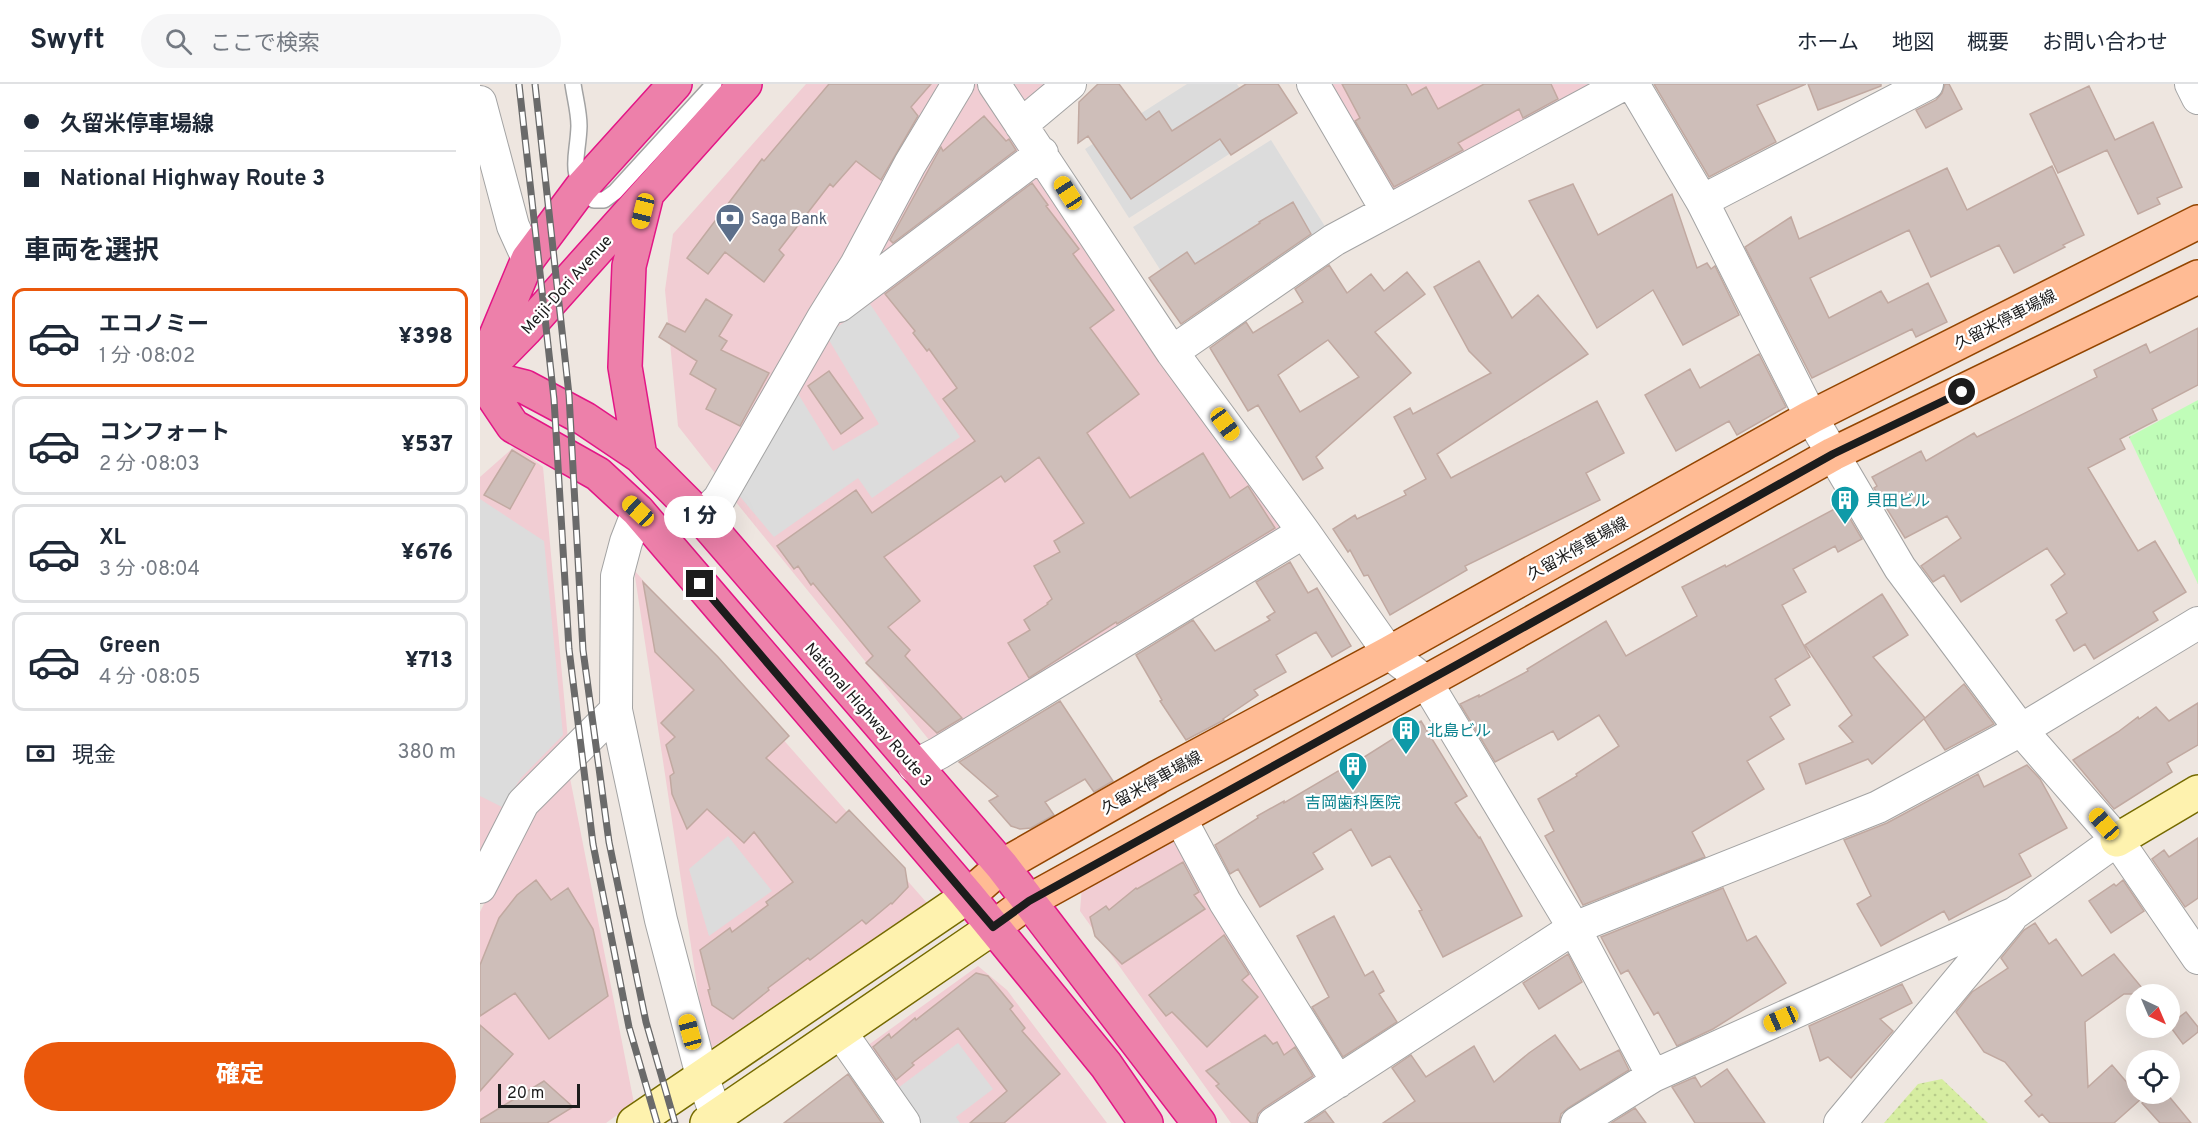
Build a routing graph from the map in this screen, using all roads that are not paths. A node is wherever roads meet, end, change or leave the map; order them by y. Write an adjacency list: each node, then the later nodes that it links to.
1 (573, 84): 17 (lane)
2 (675, 84): 17 (highway, Meiji-Dori Avenue)
3 (714, 84): 17 (lane)
4 (745, 84): 18 (highway, Meiji-Dori Avenue)
5 (958, 84): 24 (street)
6 (994, 84): 15 (street)
7 (1070, 84): 15 (street)
8 (1313, 84): 20 (street)
9 (1624, 84): 20 (street)
10 (1633, 84): 19 (street)
11 (1927, 84): 19 (street)
12 (2192, 84): 13 (street)
13 (2198, 98)
14 (480, 102): 22 (street)
15 (1021, 125): 16 (street)
16 (1042, 153): 24 (street); 25 (street)
17 (581, 188): 22 (highway, Meiji-Dori Avenue)
18 (647, 193): 26 (highway, Meiji-Dori Avenue); 29 (highway)
19 (1702, 201): 27 (street)
20 (1387, 211): 25 (street)
21 (2198, 222): 27 (main road, 久留米停車場線)
22 (528, 259): 26 (highway, Meiji-Dori Avenue)
23 (2198, 277): 28 (main road)
24 (823, 318): 31 (street)
25 (1172, 352): 32 (street)
26 (480, 376): 29 (highway, National Highway Route 3); 30 (highway)
27 (1811, 417): 28 (street); 34 (main road, 久留米停車場線)
28 (1833, 454): 35 (main road); 37 (street)
29 (640, 456): 31 (highway, National Highway Route 3)
30 (638, 511): 36 (street); 44 (highway)
31 (700, 517): 38 (highway, National Highway Route 3)
32 (1304, 532): 34 (street); 38 (street)
33 (2198, 623): 37 (street)
34 (1389, 653): 35 (street); 42 (main road, 久留米停車場線)
35 (1426, 682): 40 (main road); 48 (street)
36 (616, 710): 43 (street); 51 (street)
37 (2021, 730): 41 (street); 48 (street)
38 (914, 766): 42 (highway, National Highway Route 3)
39 (2198, 792): 41 (street)
40 (1180, 818): 45 (main road); 53 (street)
41 (2117, 840): 46 (street); 49 (street)
42 (1002, 866): 44 (main road, 久留米停車場線); 45 (highway, National Highway Route 3)
43 (480, 887)
44 (968, 896): 47 (highway); 51 (street)
45 (1029, 901): 47 (main road); 58 (highway, National Highway Route 3)
46 (2014, 914): 52 (street); 61 (street)
47 (993, 927): 50 (street); 57 (highway)
48 (1574, 928): 52 (street); 53 (street)
49 (2198, 958)
50 (841, 1033): 54 (street); 56 (street)
51 (702, 1076): 54 (street); 55 (street)
52 (1653, 1076): 60 (street)
53 (1338, 1082): 59 (street)
54 (715, 1121)
55 (634, 1123)
56 (904, 1123)
57 (1146, 1123)
58 (1199, 1123)
59 (1274, 1123)
60 (1577, 1123)
61 (1840, 1123)

